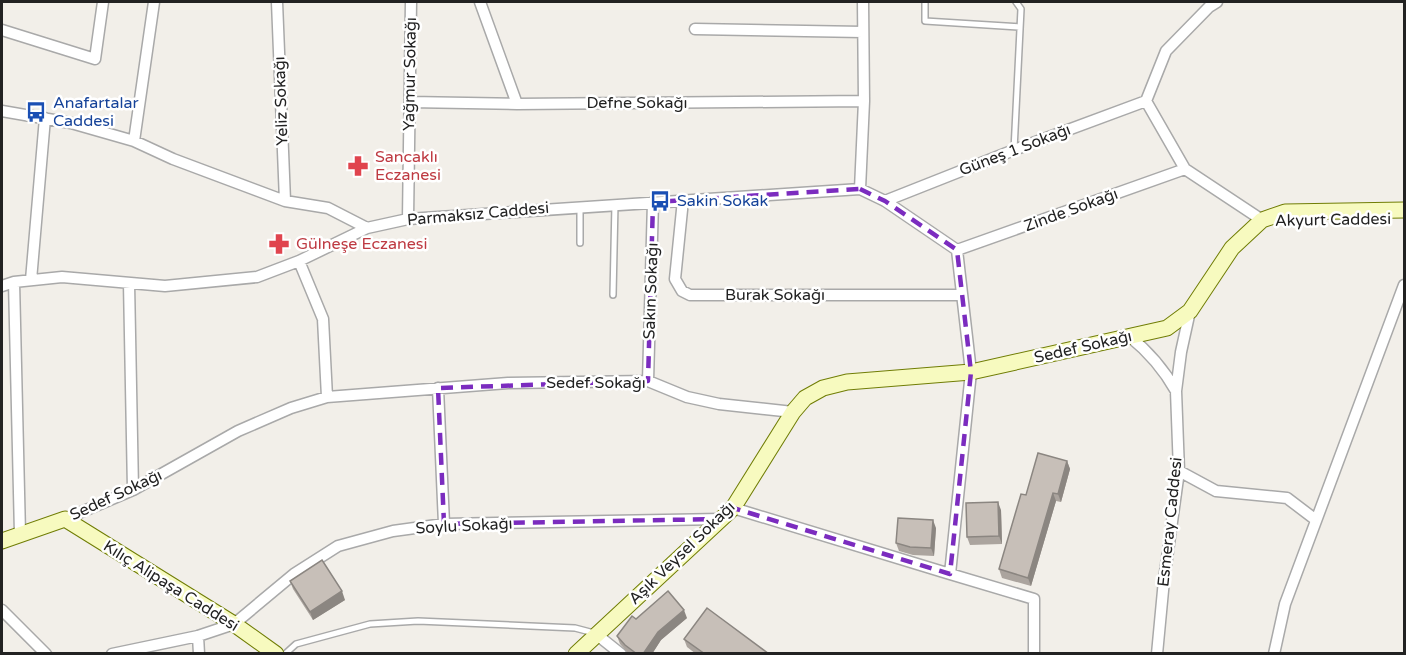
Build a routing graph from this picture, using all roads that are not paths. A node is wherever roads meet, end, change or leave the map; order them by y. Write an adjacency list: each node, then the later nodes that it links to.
1 (103, 2): 12 (street)
2 (154, 2): 20 (street)
3 (277, 2): 25 (street, Yeliz Sokağı)
4 (411, 2): 16 (street, Yağmur Sokağı)
5 (480, 2): 17 (street)
6 (863, 2): 13 (street)
7 (925, 2): 10 (lane)
8 (1016, 2): 10 (lane)
9 (1217, 2): 15 (street)
10 (1020, 27): 21 (lane)
11 (694, 29): 13 (street)
12 (2, 30)
13 (863, 32): 14 (street)
14 (864, 101): 17 (street, Defne Sokağı); 23 (street)
15 (1146, 101): 21 (street, Güneş 1 Sokağı); 22 (street)
16 (410, 102): 17 (street, Defne Sokağı); 31 (street, Yağmur Sokağı)
17 (517, 104)
18 (2, 111): 19 (street)
19 (45, 118): 20 (street); 38 (street)
20 (134, 141): 25 (street)
21 (1014, 150): 26 (street, Güneş 1 Sokağı)
22 (1185, 169): 33 (street); 36 (street, Zinde Sokağı)
23 (860, 189): 24 (street, Parmaksız Caddesi); 26 (street)
24 (683, 200): 27 (street, Parmaksız Caddesi); 44 (street, Burak Sokağı)
25 (285, 201): 34 (street)
26 (885, 201): 36 (street)
27 (653, 202): 28 (street, Parmaksız Caddesi); 48 (street, Sakın Sokağı)
28 (615, 204): 29 (street, Parmaksız Caddesi); 43 (lane)
29 (580, 207): 31 (street, Parmaksız Caddesi); 35 (lane)
30 (1404, 210): 33 (street, Akyurt Caddesi)
31 (408, 219): 34 (street, Parmaksız Caddesi)
32 (1404, 219): 33 (street, Akyurt Caddesi)
33 (1262, 220): 45 (street, Sedef Sokağı)
34 (367, 228): 37 (street, Parmaksız Caddesi)
35 (580, 243)
36 (957, 250): 44 (street)
37 (299, 261): 40 (street, Parmaksız Caddesi); 51 (street)
38 (31, 280): 39 (street, Parmaksız Caddesi); 40 (street, Parmaksız Caddesi)
39 (14, 282): 42 (street, Parmaksız Caddesi); 59 (street)
40 (129, 283): 54 (street)
41 (1404, 285): 57 (street)
42 (2, 286)
43 (613, 295)
44 (962, 295): 47 (street)
45 (1190, 311): 46 (street, Sedef Sokağı); 50 (street, Esmeray Caddesi)
46 (1129, 336): 47 (street, Sedef Sokağı); 50 (street)
47 (971, 372): 52 (street, Sedef Sokağı); 61 (street)
48 (648, 381): 49 (street, Sedef Sokağı); 52 (street, Sedef Sokağı)
49 (438, 388): 51 (street, Sedef Sokağı); 58 (street)
50 (1176, 391): 53 (street, Esmeray Caddesi)
51 (327, 398): 54 (street, Sedef Sokağı)
52 (793, 412): 55 (street, Aşık Veysel Sokağı)
53 (1179, 471): 57 (street); 74 (street, Esmeray Caddesi)
54 (133, 490): 56 (street, Sedef Sokağı)
55 (727, 513): 58 (street, Soylu Sokağı); 61 (street, Soylu Sokağı); 64 (street, Aşık Veysel Sokağı)
56 (64, 519): 59 (street, Sedef Sokağı); 63 (street, Kılıç Alipaşa Caddesi)
57 (1316, 520): 75 (street)
58 (444, 524): 63 (street, Soylu Sokağı)
59 (20, 534): 60 (street, Sedef Sokağı)
60 (2, 541)
61 (950, 574): 73 (street, Soylu Sokağı)
62 (2, 610): 66 (street)
63 (234, 624): 65 (street); 69 (street, Kılıç Alipaşa Caddesi)
64 (596, 634): 70 (lane); 71 (street, Aşık Veysel Sokağı); 72 (street)
65 (198, 636): 67 (street); 68 (street)
66 (46, 654)
67 (112, 654)
68 (199, 654)
69 (276, 654)
70 (285, 654)
71 (576, 654)
72 (621, 654)
73 (1034, 654)
74 (1157, 654)
75 (1274, 654)

